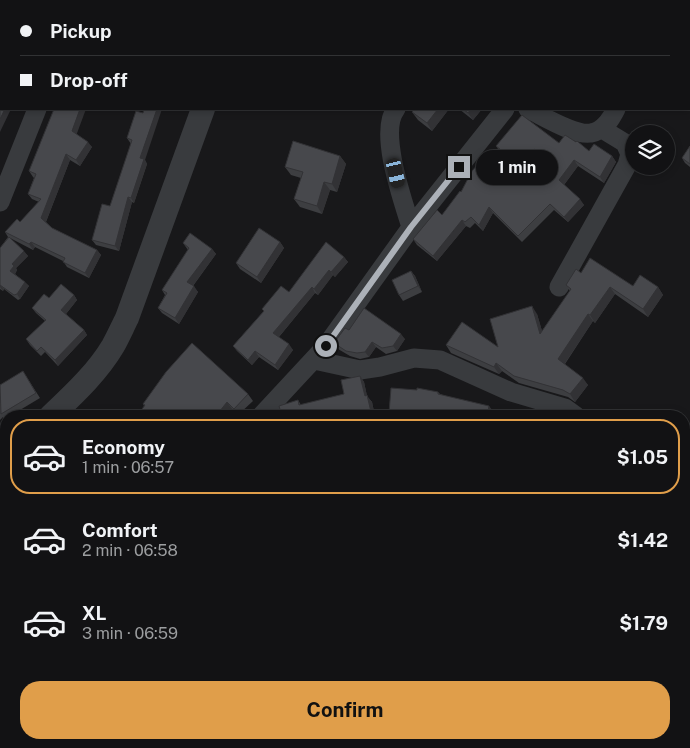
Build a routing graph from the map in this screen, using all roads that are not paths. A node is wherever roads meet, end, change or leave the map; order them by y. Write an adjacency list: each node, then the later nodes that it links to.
1 (37, 110): 8 (street)
2 (202, 110): 12 (street)
3 (395, 110): 9 (street)
4 (504, 110): 9 (street)
5 (530, 110): 7 (street)
6 (615, 110): 7 (street)
7 (602, 129): 10 (street)
8 (0, 202)
9 (411, 227): 11 (street)
10 (558, 287)
11 (314, 360): 13 (street); 14 (street)
12 (57, 410)
13 (267, 410)
14 (568, 410)

